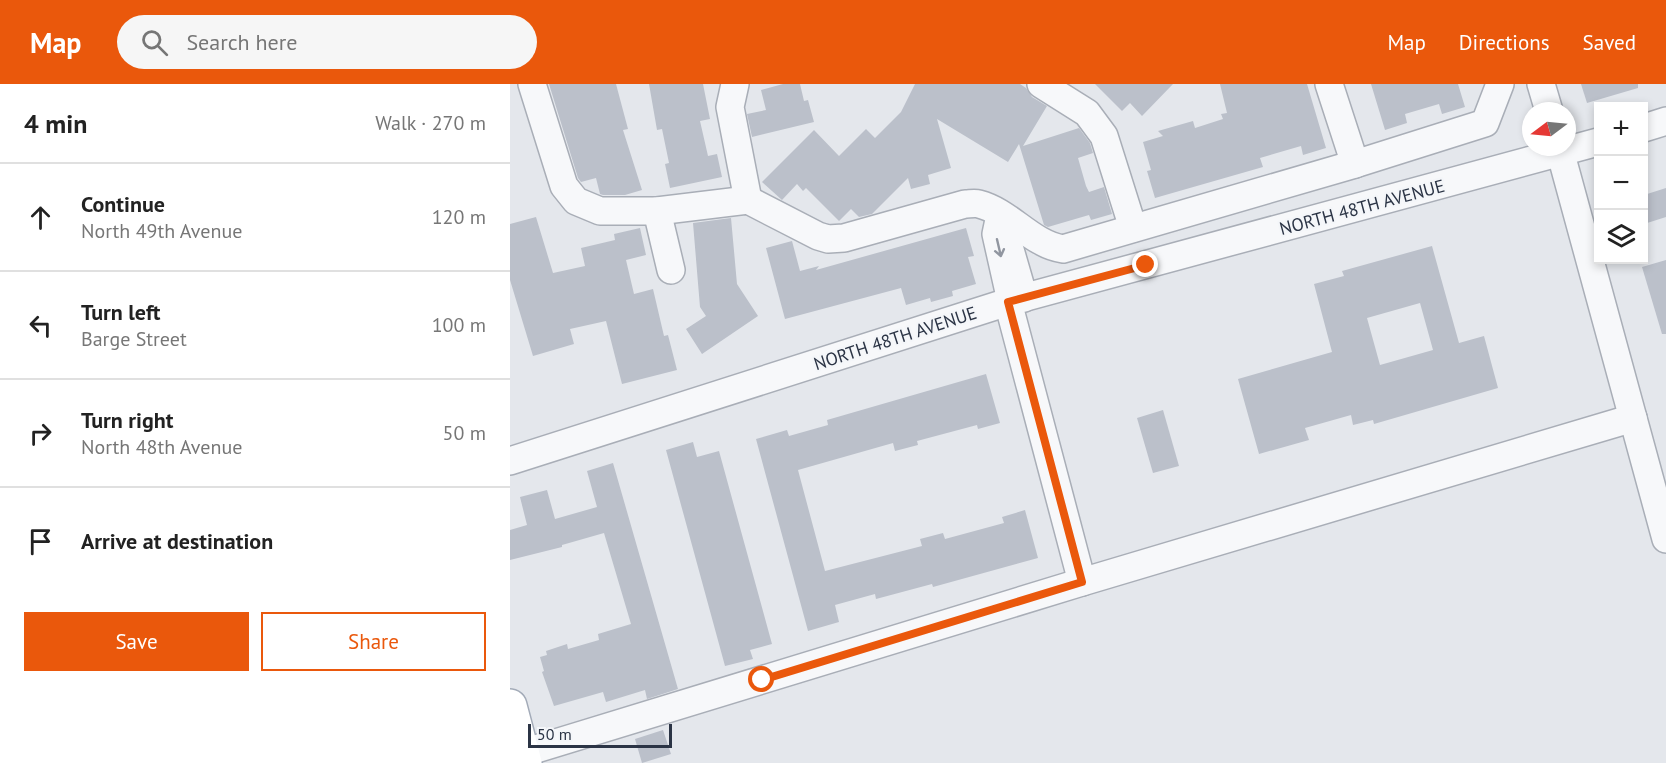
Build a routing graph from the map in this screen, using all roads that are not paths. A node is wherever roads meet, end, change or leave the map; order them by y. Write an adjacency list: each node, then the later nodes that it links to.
1 (735, 84): 15 (street)
2 (1041, 84): 18 (street)
3 (1329, 84): 14 (street)
4 (1500, 84): 14 (street)
5 (1541, 84): 7 (street)
6 (525, 91): 16 (street)
7 (1546, 102)
8 (1666, 121): 9 (street)
9 (1648, 127)
10 (1594, 143): 11 (street, NORTH 48TH AVENUE)
11 (1576, 147)
12 (1538, 156): 20 (street, NORTH 48TH AVENUE)
13 (1562, 156): 21 (street)
14 (1355, 164): 18 (street)
15 (748, 200): 16 (street); 17 (street)
16 (657, 211): 19 (street)
17 (1000, 214): 18 (street); 20 (street)
18 (1133, 228)
19 (671, 270)
20 (1016, 300): 22 (street, NORTH 48TH AVENUE); 24 (street)
21 (1633, 418): 23 (street); 24 (street)
22 (510, 461)
23 (1666, 539)
24 (1082, 582): 26 (street)
25 (510, 706): 26 (main road)
26 (524, 758)

